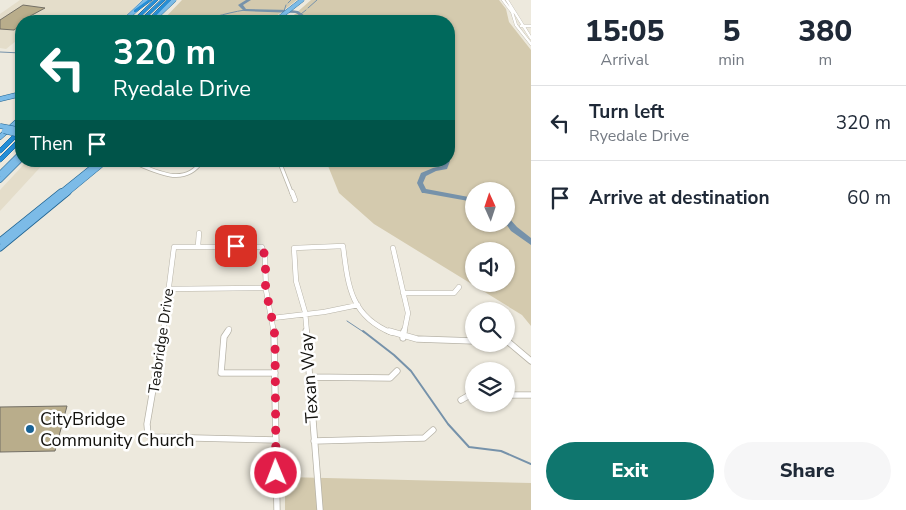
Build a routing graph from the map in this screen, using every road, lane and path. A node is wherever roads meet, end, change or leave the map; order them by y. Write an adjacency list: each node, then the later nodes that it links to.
1 (148, 0): 11 (highway)
2 (156, 0): 13 (highway)
3 (163, 0): 14 (highway)
4 (169, 0): 15 (highway)
5 (174, 0): 16 (main road)
6 (302, 0): 10 (main road)
7 (308, 0): 10 (main road)
8 (503, 0): 18 (street)
9 (508, 0): 19 (street)
10 (299, 4): 17 (main road)
11 (135, 11): 12 (main road)
12 (131, 15)
13 (140, 15)
14 (147, 15)
15 (156, 15)
16 (158, 15)
17 (287, 15)
18 (517, 26): 19 (street); 22 (street)
19 (521, 26): 20 (street); 21 (street)
20 (531, 26)
21 (531, 38)
22 (531, 44)
23 (15, 94): 24 (main road)
24 (0, 98)
25 (15, 123): 31 (main road)
26 (0, 126): 27 (main road, bridge)
27 (15, 129)
28 (0, 131): 29 (main road, bridge)
29 (15, 134)
30 (15, 136): 33 (highway)
31 (0, 137)
32 (15, 145): 35 (highway)
33 (0, 151)
34 (15, 159): 42 (main road)
35 (0, 160)
36 (15, 165): 43 (main road)
37 (94, 167): 44 (main road)
38 (98, 167): 44 (main road)
39 (147, 167): 40 (street)
40 (197, 167)
41 (281, 167): 45 (street)
42 (0, 174)
43 (0, 180)
44 (73, 186): 46 (main road)
45 (295, 200)
46 (33, 219): 48 (main road); 50 (main road)
47 (198, 234): 49 (street)
48 (0, 241)
49 (198, 246): 53 (street); 54 (street, Teabridge Drive)
50 (0, 248)
51 (393, 248): 55 (street)
52 (458, 287): 55 (street)
53 (266, 288): 54 (street); 58 (street)
54 (168, 289): 72 (street, Teabridge Drive)
55 (403, 293): 60 (street)
56 (358, 305): 57 (street); 57 (street, Texan Way); 60 (street)
57 (305, 315): 58 (street); 66 (street, Texan Way)
58 (273, 318): 65 (street)
59 (229, 329): 65 (street)
60 (403, 338): 61 (street)
61 (465, 341)
62 (515, 348): 63 (street)
63 (531, 361)
64 (397, 370): 66 (street)
65 (275, 373): 72 (street)
66 (309, 377): 73 (street, Texan Way)
67 (531, 394): 68 (street)
68 (515, 395)
69 (465, 398): 70 (street)
70 (461, 400)
71 (433, 430): 73 (street)
72 (276, 440): 74 (street)
73 (314, 441): 75 (street, Texan Way)
74 (277, 510)
75 (320, 510)

